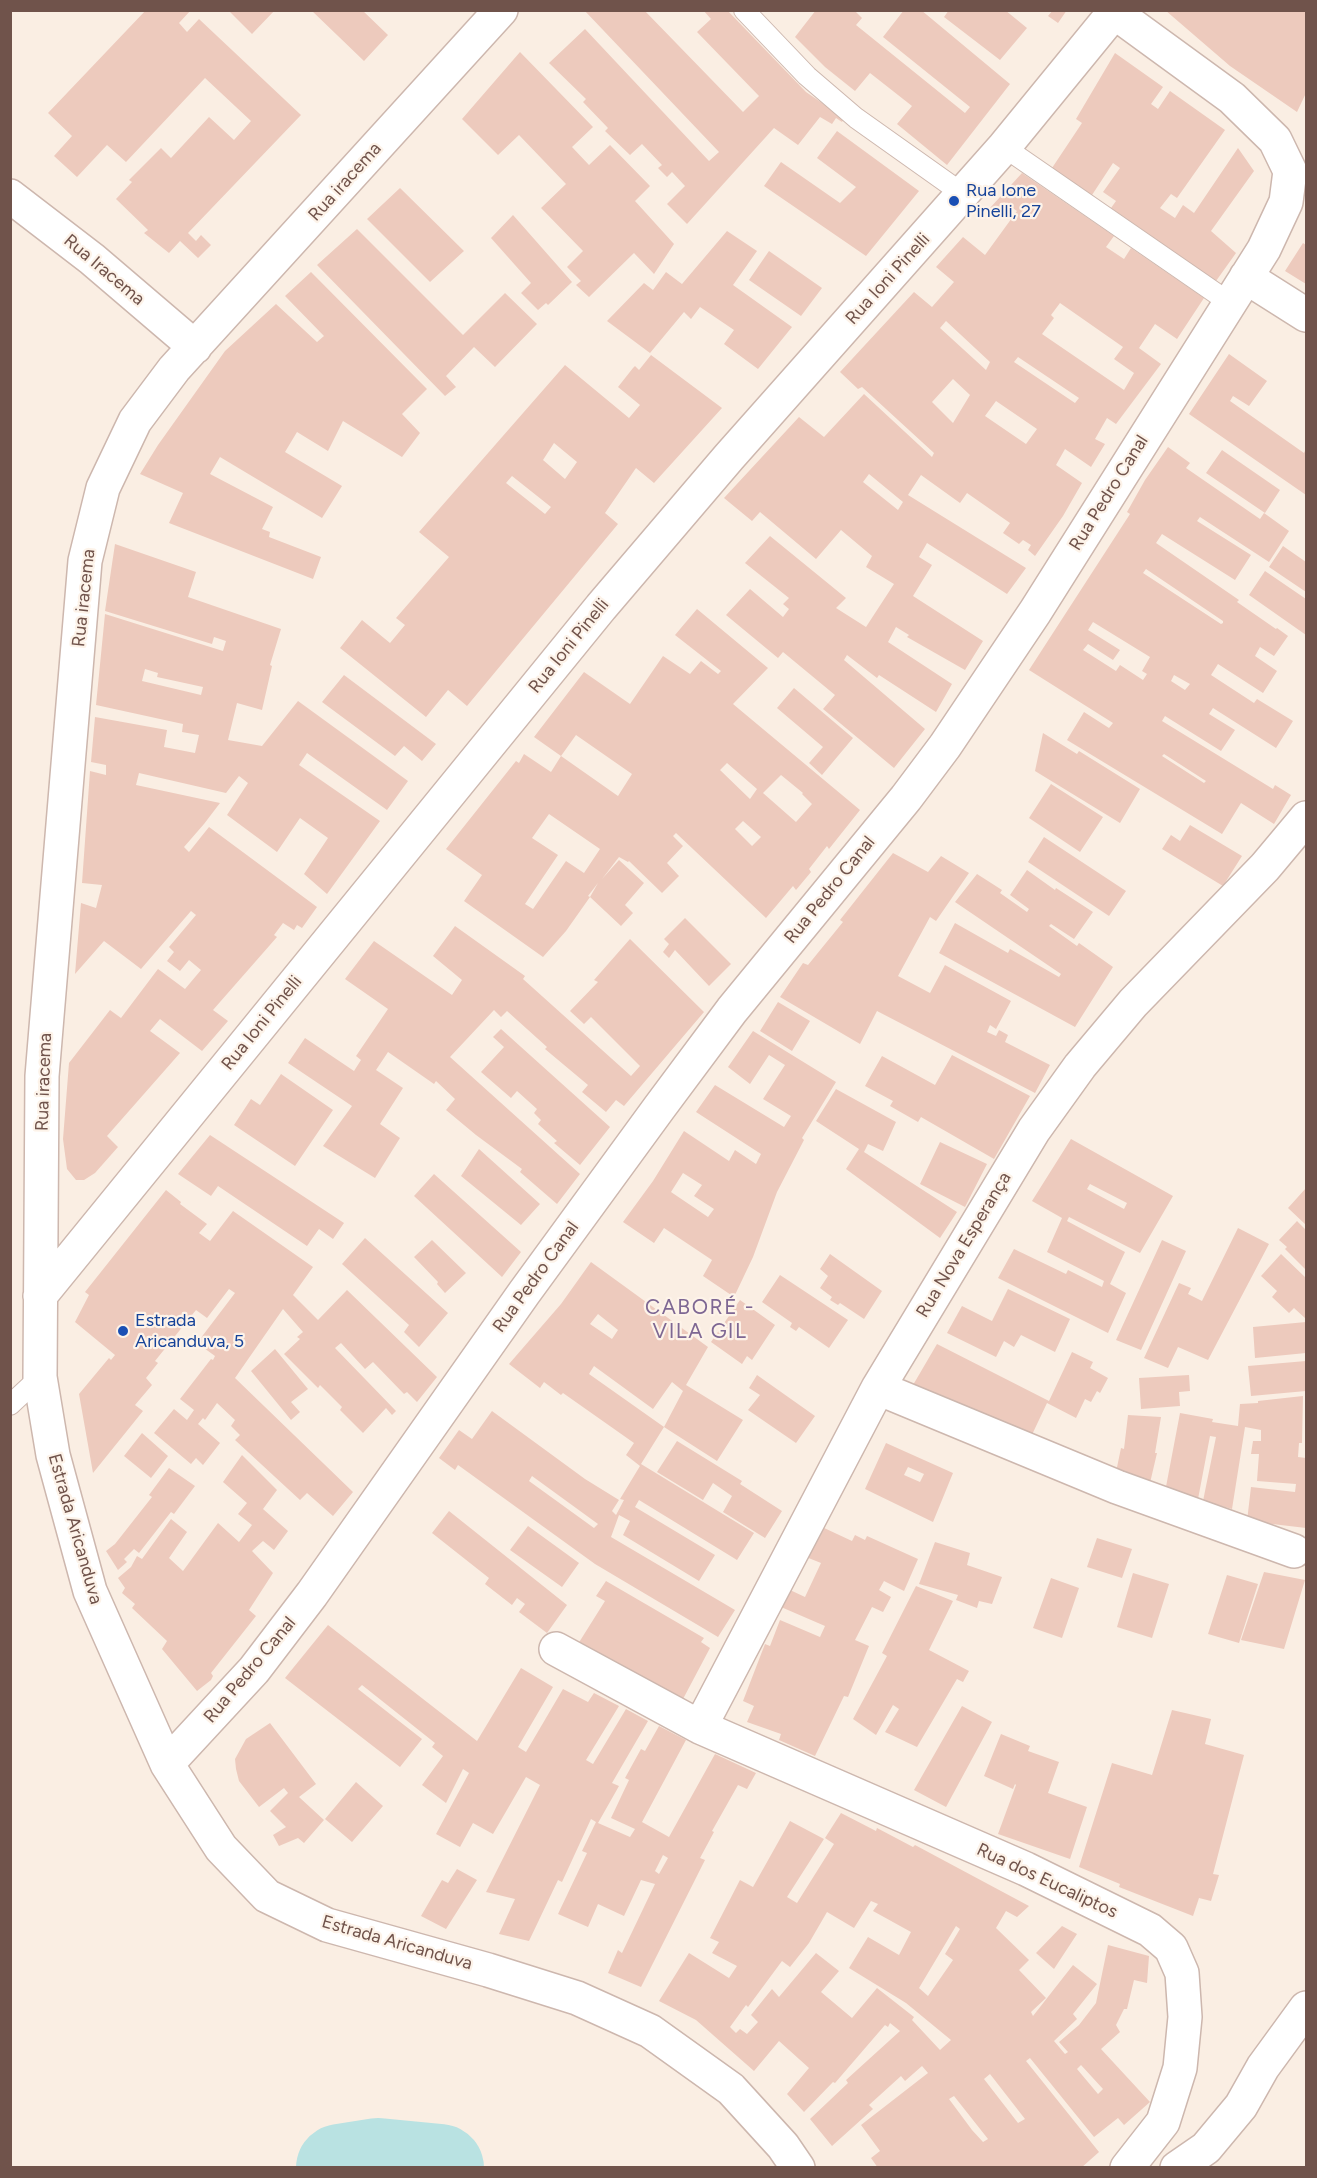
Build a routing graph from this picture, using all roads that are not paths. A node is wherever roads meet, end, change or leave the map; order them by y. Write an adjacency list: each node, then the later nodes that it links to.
1 (501, 10): 9 (street, Rua iracema)
2 (744, 10): 5 (lane)
3 (1115, 11): 4 (street, Rua Ioni Pinelli); 7 (street, Rua Pedro Canal)
4 (1004, 147): 5 (street, Rua Ioni Pinelli); 7 (lane)
5 (963, 194): 11 (street, Rua Ioni Pinelli)
6 (10, 196): 9 (street, Rua Iracema)
7 (1238, 290): 8 (street); 18 (street, Rua Pedro Canal)
8 (1306, 315)
9 (195, 347): 11 (street, Rua iracema)
10 (1306, 818): 13 (street, Rua Nova Esperança)
11 (40, 1296): 12 (street, Estrada Aricanduva)
12 (40, 1377): 14 (lane); 18 (street, Estrada Aricanduva)
13 (878, 1388): 15 (street); 17 (street, Rua Nova Esperança)
14 (10, 1405)
15 (1294, 1551)
16 (556, 1649): 17 (street, Rua dos Eucaliptos)
17 (700, 1726): 21 (street, Rua dos Eucaliptos)
18 (167, 1764): 20 (street, Estrada Aricanduva)
19 (1306, 2008): 22 (street)
20 (798, 2168)
21 (1127, 2168)
22 (1177, 2168)

